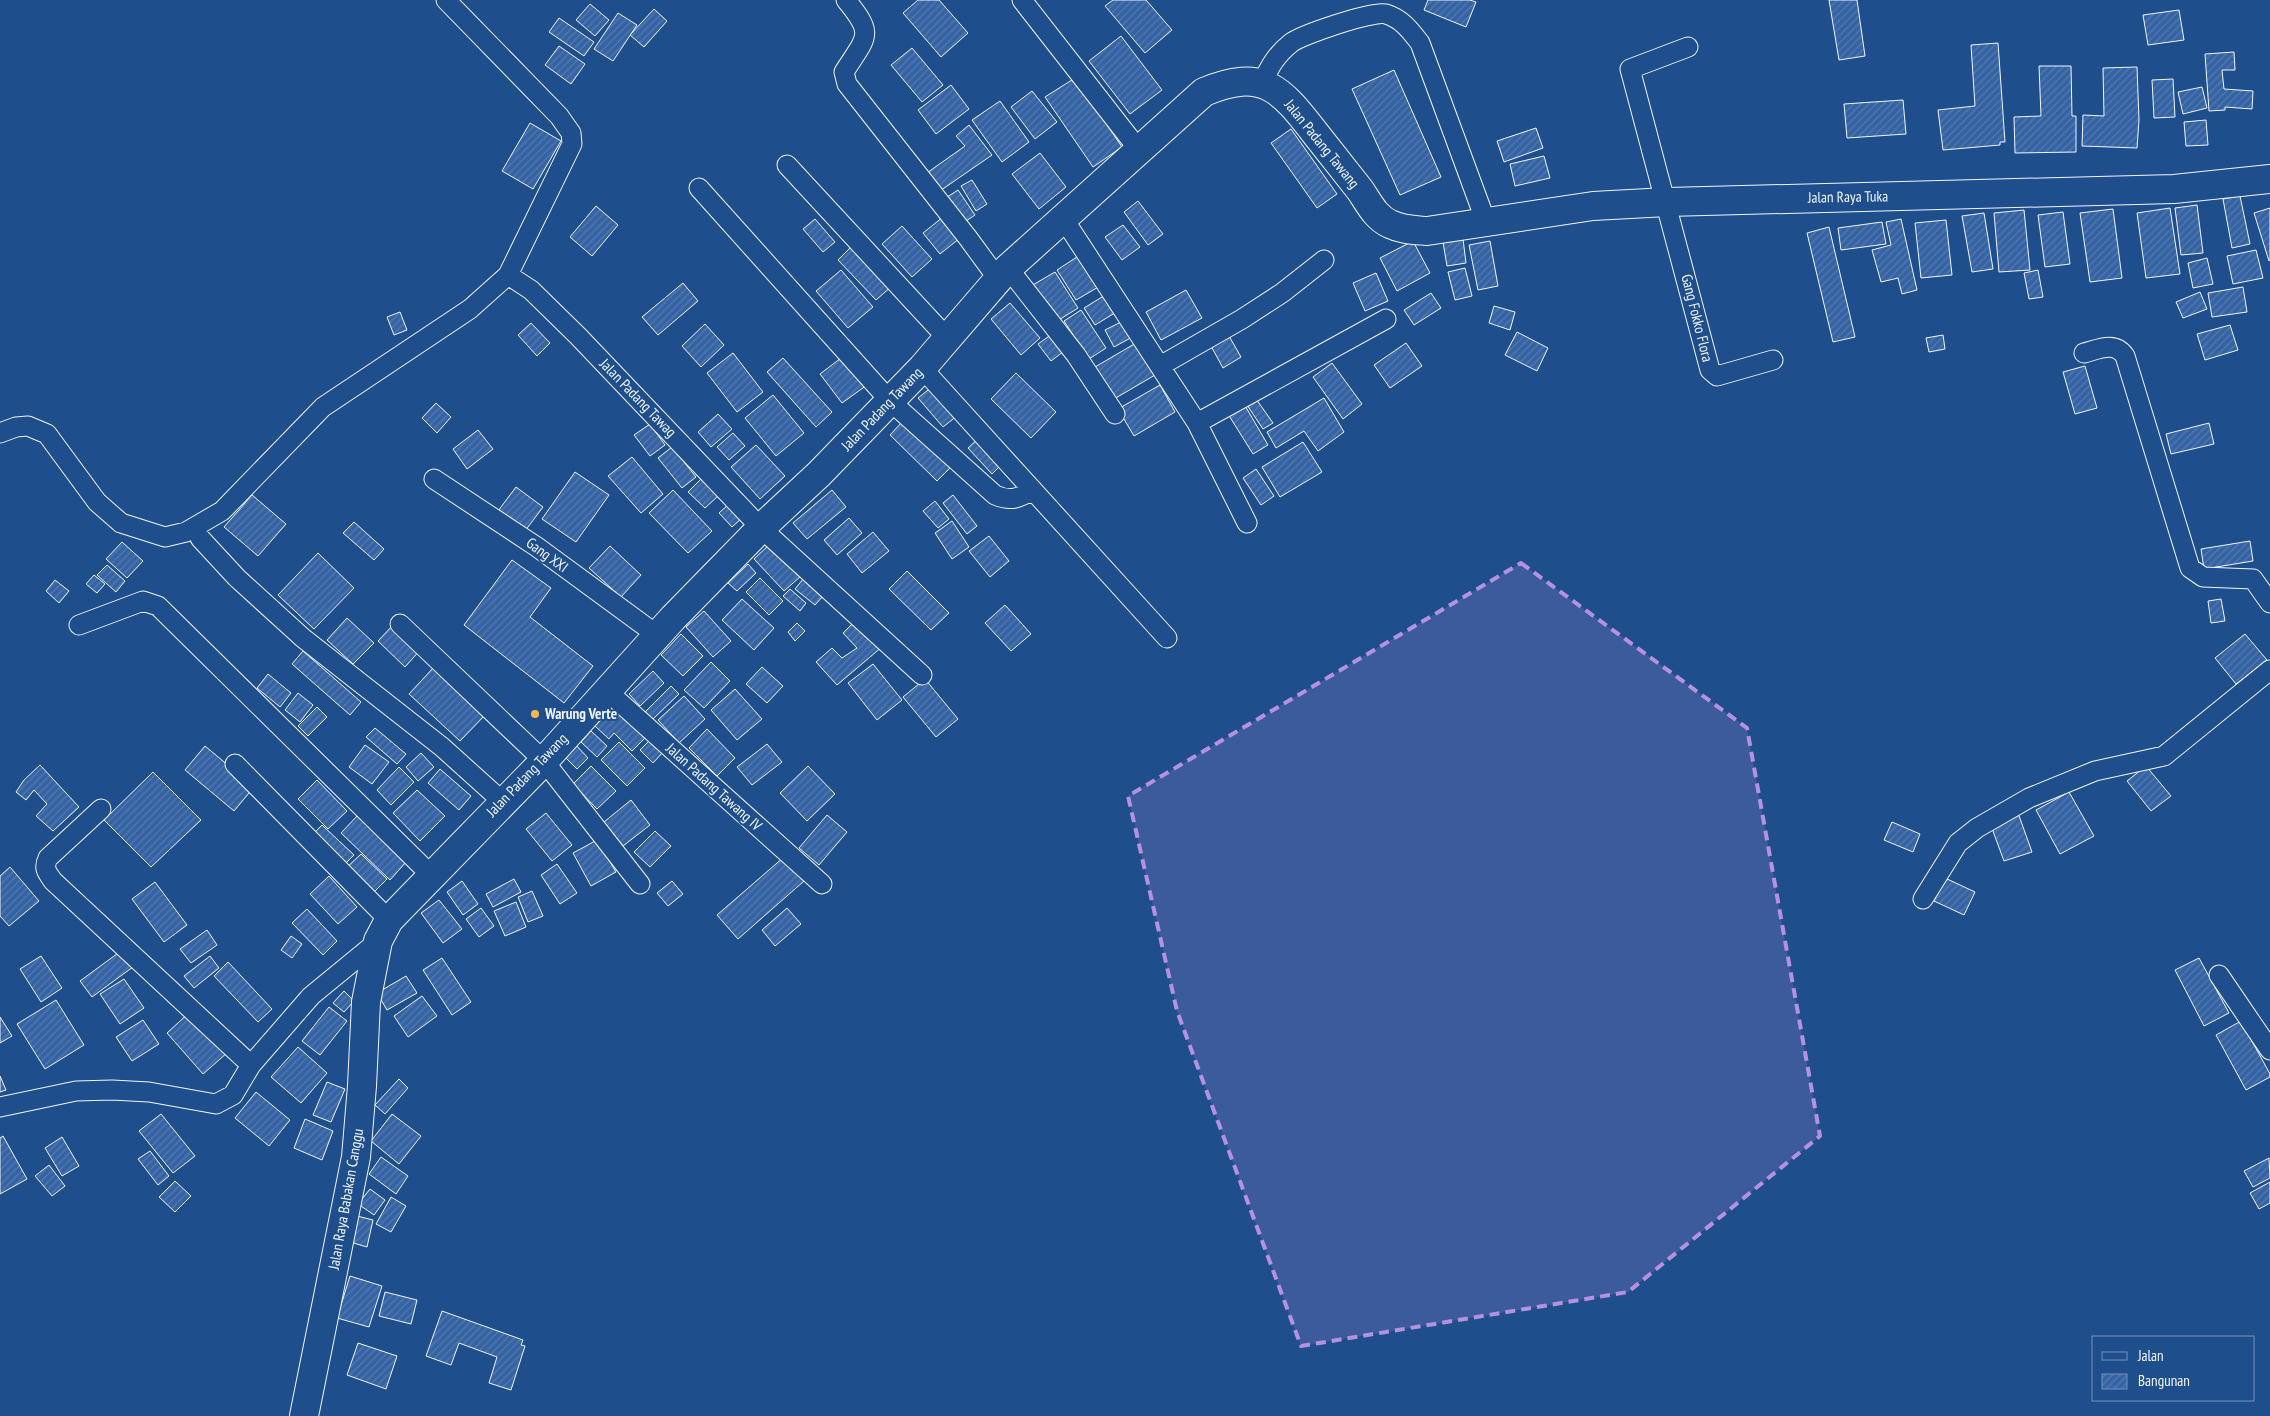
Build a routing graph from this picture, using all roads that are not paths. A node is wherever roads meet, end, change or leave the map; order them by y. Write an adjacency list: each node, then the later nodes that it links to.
1 (446, 0): 16 (street)
2 (846, 0): 15 (street)
3 (1022, 0): 6 (street)
4 (1688, 47): 10 (street)
5 (1262, 83): 6 (street, Jalan Padang Tawang); 12 (street); 13 (street, Jalan Padang Tawang)
6 (1139, 150): 11 (street, Jalan Padang Tawang)
7 (787, 164): 18 (street)
8 (2270, 179): 10 (street, Jalan Raya Tuka)
9 (699, 188): 23 (street)
10 (1667, 202): 12 (street, Jalan Raya Tuka); 20 (street, Gang Fokko Flora)
11 (1063, 218): 15 (street, Jalan Padang Tawang); 21 (street)
12 (1486, 222): 13 (street, Jalan Raya Tuka)
13 (1427, 231)
14 (1324, 260): 21 (street)
15 (1003, 274): 18 (street, Jalan Padang Tawang); 24 (street)
16 (508, 275): 26 (street); 30 (street, Jalan Padang Tawag)
17 (1386, 319): 25 (street)
18 (948, 339): 22 (street, Jalan Padang Tawang)
19 (2084, 353): 32 (street)
20 (1773, 360)
21 (1160, 366): 25 (street)
22 (922, 368): 23 (street, Jalan Padang Tawang); 28 (street)
23 (890, 401): 28 (street); 30 (street, Jalan Padang Tawang)
24 (1115, 414)
25 (1196, 423): 29 (street)
26 (0, 433)
27 (434, 479): 35 (street, Gang XXI)
28 (1033, 490): 36 (street)
29 (1247, 524)
30 (762, 528): 35 (street, Jalan Padang Tawang); 38 (street, Jalan Padang Tawag)
31 (200, 538): 42 (street)
32 (2270, 603)
33 (400, 624): 40 (street)
34 (79, 625): 44 (street)
35 (657, 635): 39 (street, Jalan Padang Tawang)
36 (1168, 638)
37 (2270, 670): 47 (street)
38 (922, 674)
39 (606, 690): 40 (street, Jalan Padang Tawang); 46 (street, Jalan Padang Tawang IV)
40 (544, 761): 42 (street, Jalan Padang Tawang); 45 (street)
41 (234, 764): 48 (street)
42 (503, 802): 44 (street, Jalan Padang Tawang)
43 (101, 809): 51 (street)
44 (431, 875): 48 (street, Jalan Padang Tawang)
45 (640, 884)
46 (822, 884)
47 (1923, 899)
48 (381, 937): 51 (street); 53 (street, Jalan Raya Babakan Canggu)
49 (2219, 975): 50 (street)
50 (2270, 1050)
51 (251, 1065): 52 (street)
52 (0, 1107)
53 (304, 1416)

